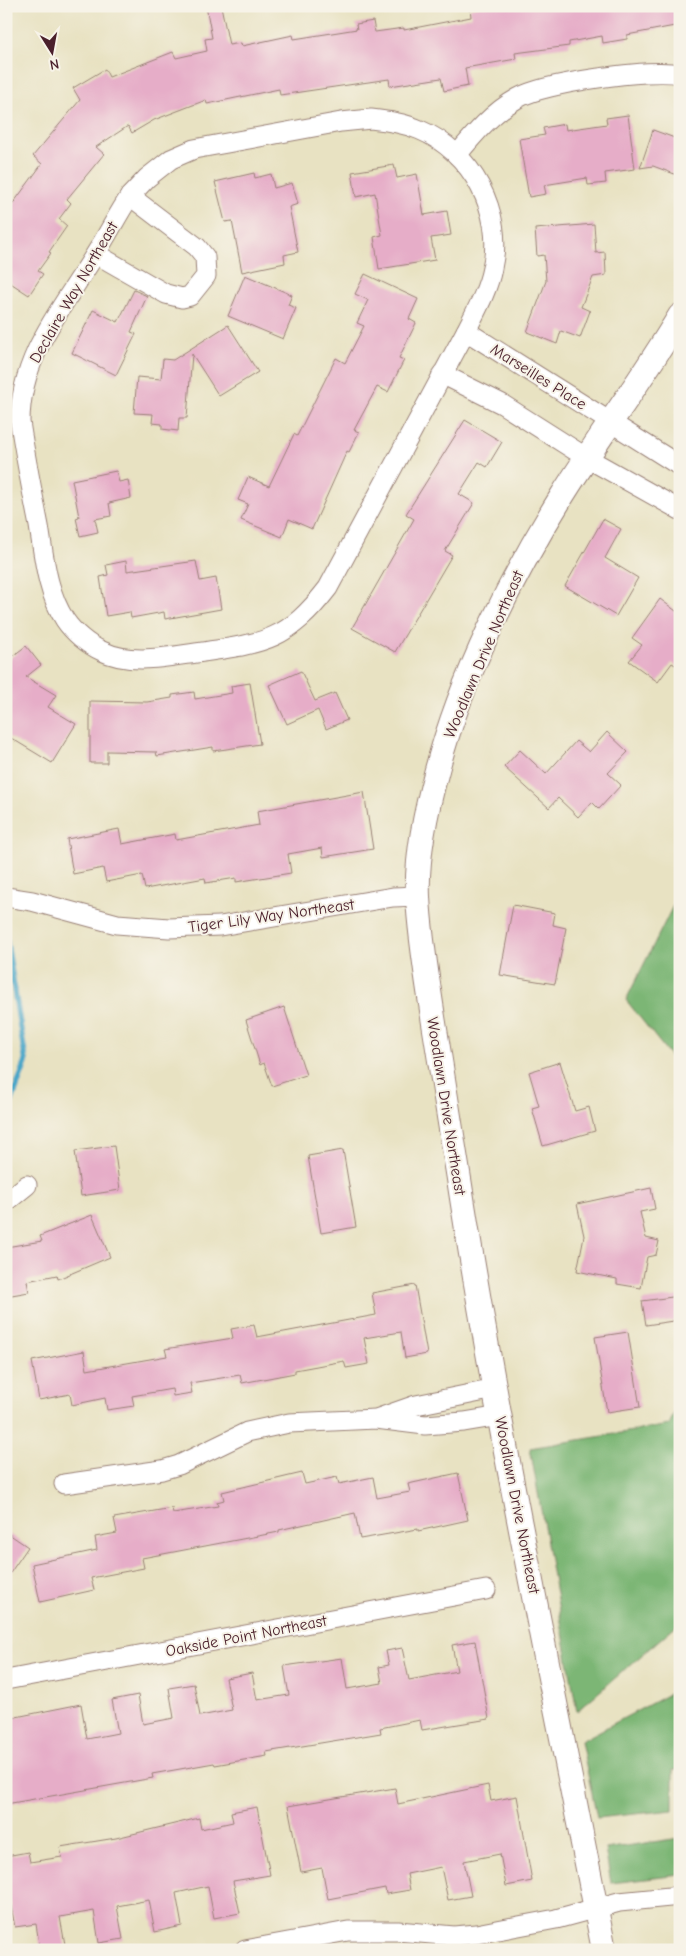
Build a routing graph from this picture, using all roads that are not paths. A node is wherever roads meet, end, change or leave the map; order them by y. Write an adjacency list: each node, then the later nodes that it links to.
1 (680, 74): 2 (street)
2 (457, 155): 3 (street, Declaire Way Northeast); 6 (street, Declaire Way Northeast)
3 (130, 196): 4 (street, Declaire Way Northeast); 4 (street)
4 (96, 254): 7 (street, Declaire Way Northeast)
5 (680, 316): 8 (street, Woodlawn Drive Northeast)
6 (466, 331): 7 (street, Declaire Way Northeast); 8 (street, Marseilles Place)
7 (442, 374): 9 (street)
8 (611, 423): 9 (street, Woodlawn Drive Northeast); 10 (street, Marseilles Place)
9 (587, 458): 11 (street); 12 (street, Woodlawn Drive Northeast)
10 (680, 466)
11 (680, 510)
12 (418, 896): 13 (street, Tiger Lily Way Northeast); 16 (street, Woodlawn Drive Northeast)
13 (6, 897)
14 (27, 1185): 15 (street)
15 (6, 1202)
16 (495, 1389): 17 (street, Woodlawn Drive Northeast); 18 (street)
17 (500, 1416): 18 (street); 23 (street, Woodlawn Drive Northeast)
18 (376, 1419): 19 (street)
19 (64, 1484)
20 (486, 1590): 21 (street, Oakside Point Northeast)
21 (6, 1680)
22 (680, 1896): 23 (street)
23 (596, 1908): 24 (street); 25 (street, Woodlawn Drive Northeast)
24 (245, 1950)
25 (604, 1950)

